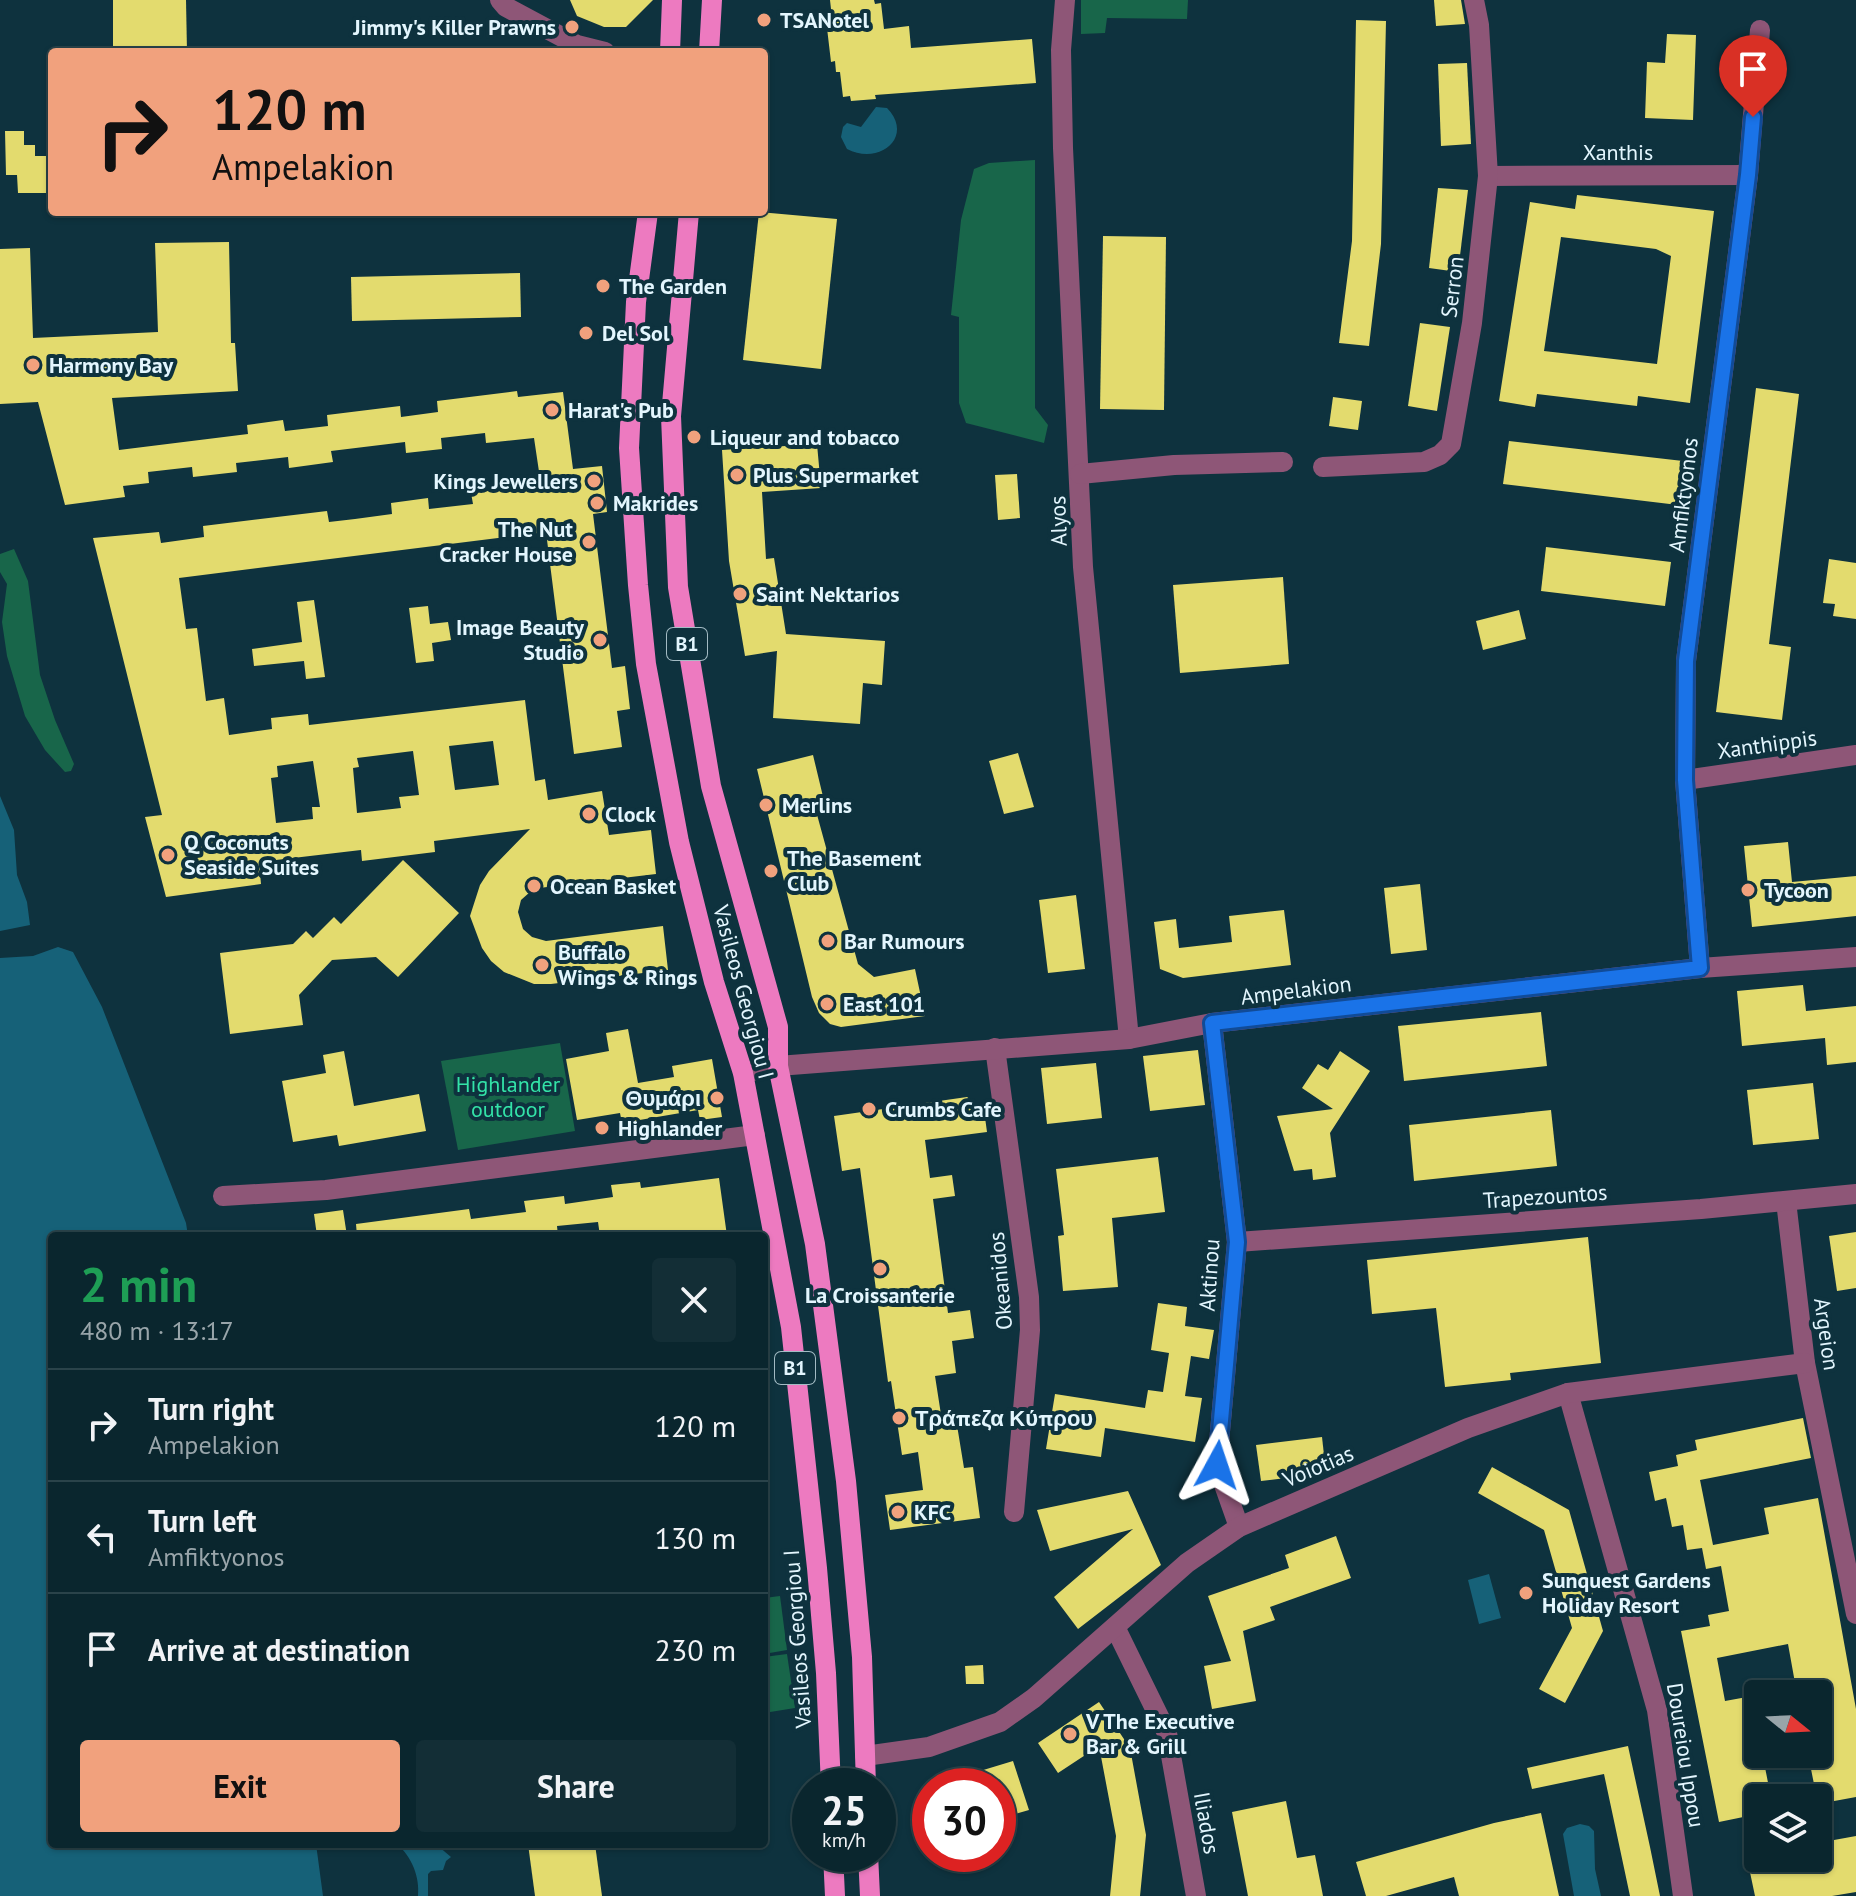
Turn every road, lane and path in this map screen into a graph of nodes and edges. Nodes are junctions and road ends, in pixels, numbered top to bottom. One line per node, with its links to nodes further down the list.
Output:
1 (500, 0): 7 (street)
2 (672, 0): 8 (main road)
3 (712, 0): 9 (main road)
4 (1065, 0): 16 (street, Alyos)
5 (1474, 0): 11 (street, Serron)
6 (1760, 30): 10 (street, Amfiktyonos)
7 (589, 48)
8 (670, 48)
9 (709, 48)
10 (1748, 175): 11 (street, Xanthis); 18 (street, Amfiktyonos)
11 (1488, 176): 15 (street, Serron)
12 (647, 216): 25 (main road, Vasileos Georgiou I / B1)
13 (689, 216): 24 (main road, Vasileos Georgiou I / B1)
14 (1283, 462): 16 (street)
15 (1323, 467)
16 (1080, 474): 22 (street, Alyos)
17 (1856, 755): 18 (street, Xanthippis)
18 (1685, 780): 20 (street, Amfiktyonos)
19 (1856, 957): 20 (street, Ampelakion)
20 (1700, 968): 21 (street, Ampelakion)
21 (1212, 1023): 22 (street, Ampelakion); 30 (street, Aktinou)
22 (1129, 1039): 23 (street, Ampelakion)
23 (995, 1048): 24 (street, Ampelakion); 33 (street, Okeanidos)
24 (778, 1066): 25 (street, Ampelakion); 37 (main road, Vasileos Georgiou I / B1)
25 (743, 1073): 26 (main road, Vasileos Georgiou I / B1)
26 (755, 1135): 28 (street); 38 (main road, Vasileos Georgiou I / B1)
27 (1856, 1194): 29 (street, Trapezountos)
28 (223, 1196)
29 (1786, 1201): 30 (street, Trapezountos); 31 (street, Argeion)
30 (1237, 1242): 34 (street, Aktinou)
31 (1805, 1363): 32 (street, Voiotias); 35 (street, Argeion)
32 (1568, 1393): 34 (street, Voiotias); 45 (street, Doureiou Ippou)
33 (1014, 1512)
34 (1239, 1527): 36 (street, Voiotias)
35 (1856, 1614)
36 (1115, 1627): 37 (street, Voiotias); 44 (street, Iliados)
37 (865, 1756): 39 (main road, Vasileos Georgiou I / B1)
38 (830, 1768)
39 (865, 1768)
40 (834, 1872): 42 (main road)
41 (869, 1872): 43 (main road)
42 (835, 1896)
43 (870, 1896)
44 (1196, 1896)
45 (1683, 1896)

